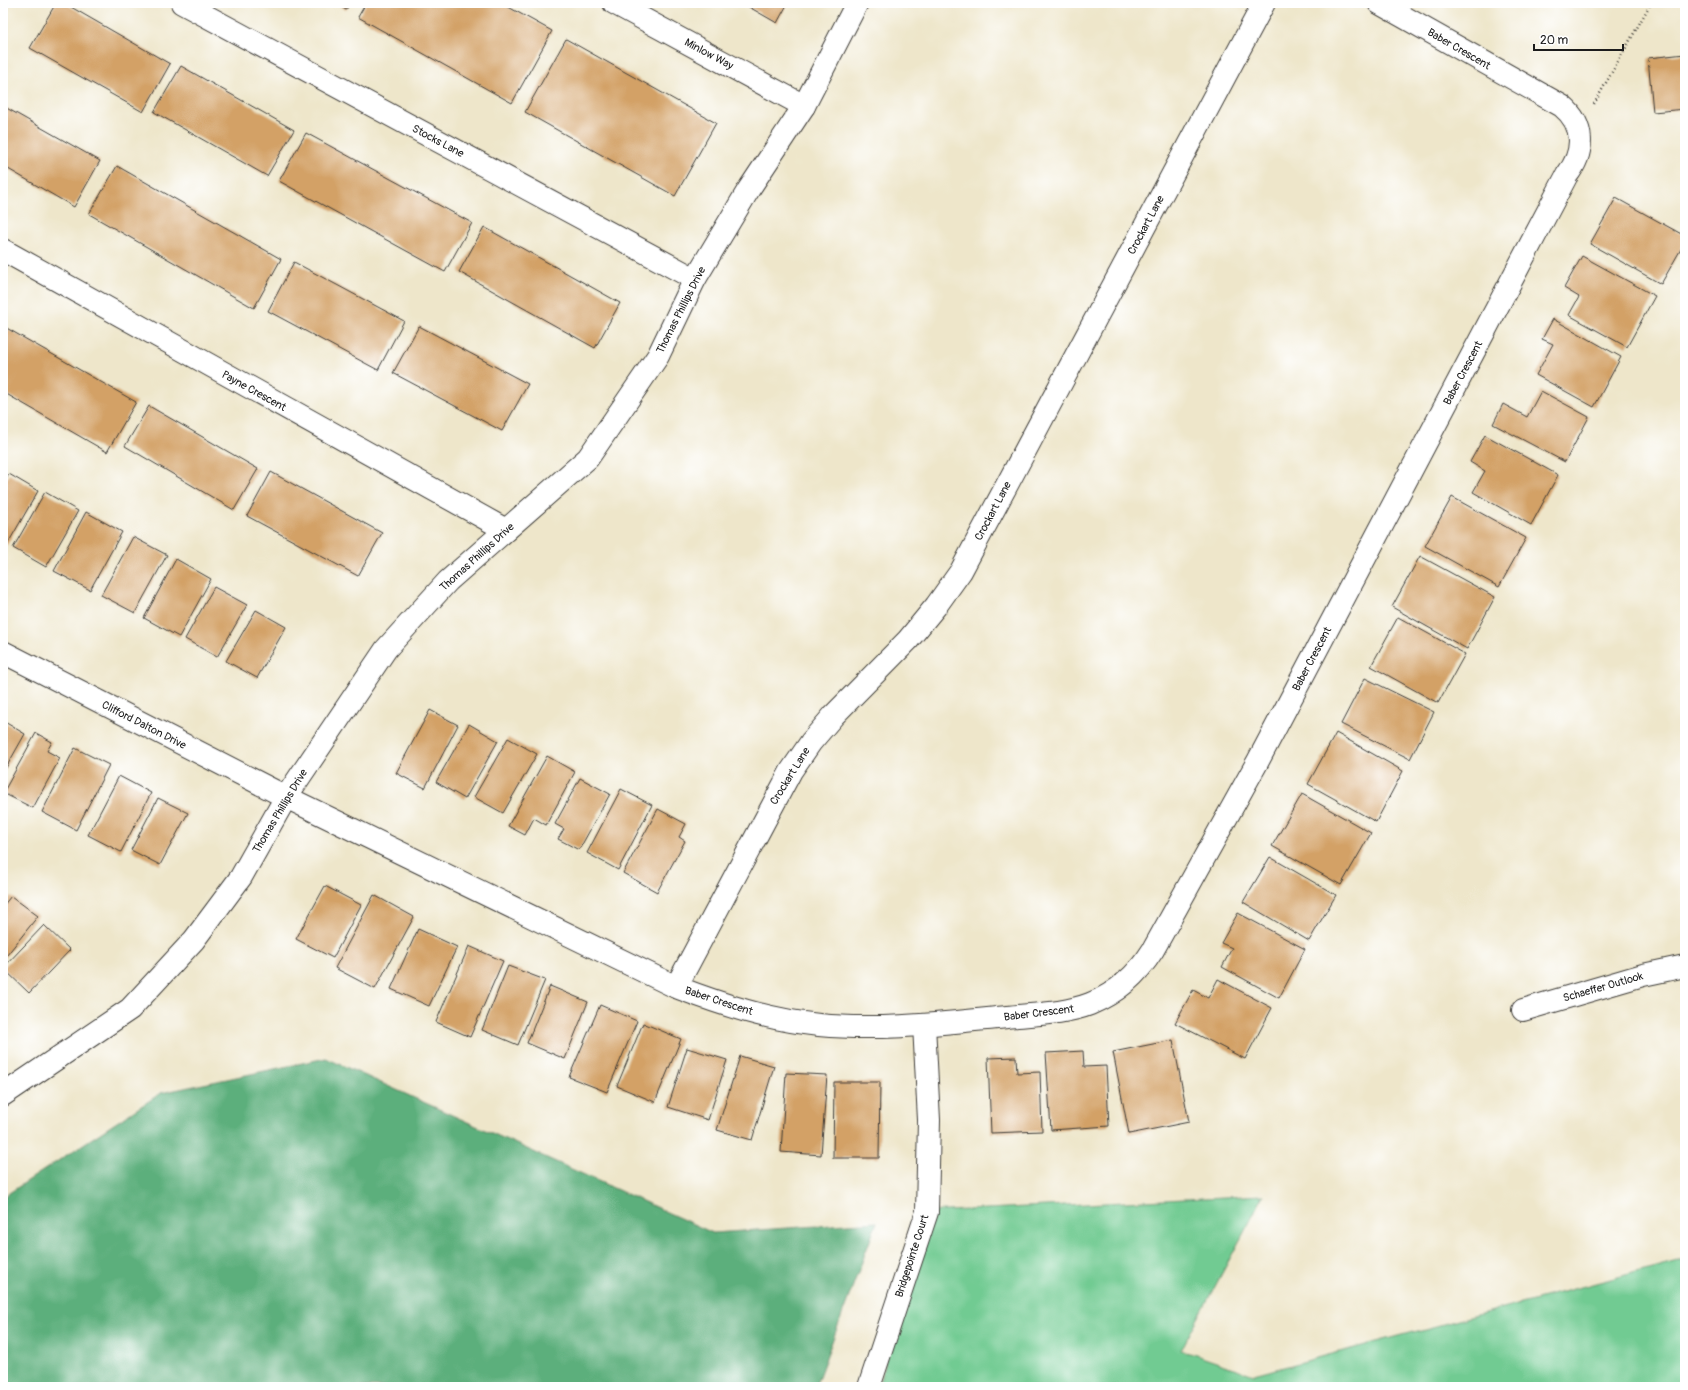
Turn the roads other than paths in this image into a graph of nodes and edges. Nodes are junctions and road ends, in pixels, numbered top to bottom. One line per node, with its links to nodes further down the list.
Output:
1 (182, 3): 8 (street, Stocks Lane)
2 (614, 3): 6 (street, Minlow Way)
3 (857, 3): 6 (street, Thomas Phillips Drive)
4 (1264, 3): 13 (street, Crockart Lane)
5 (1379, 3): 15 (street, Baber Crescent)
6 (804, 106): 8 (street, Thomas Phillips Drive)
7 (3, 250): 9 (street, Payne Crescent)
8 (695, 279): 9 (street, Thomas Phillips Drive)
9 (506, 530): 11 (street, Thomas Phillips Drive)
10 (3, 652): 11 (street, Clifford Dalton Drive)
11 (286, 797): 13 (street, Clifford Dalton Drive); 16 (street, Thomas Phillips Drive)
12 (1685, 966): 14 (street, Schaeffer Outlook)
13 (676, 987): 15 (street, Baber Crescent)
14 (1522, 1010)
15 (924, 1025): 17 (street, Bridgepointe Court)
16 (4, 1092)
17 (869, 1387)

